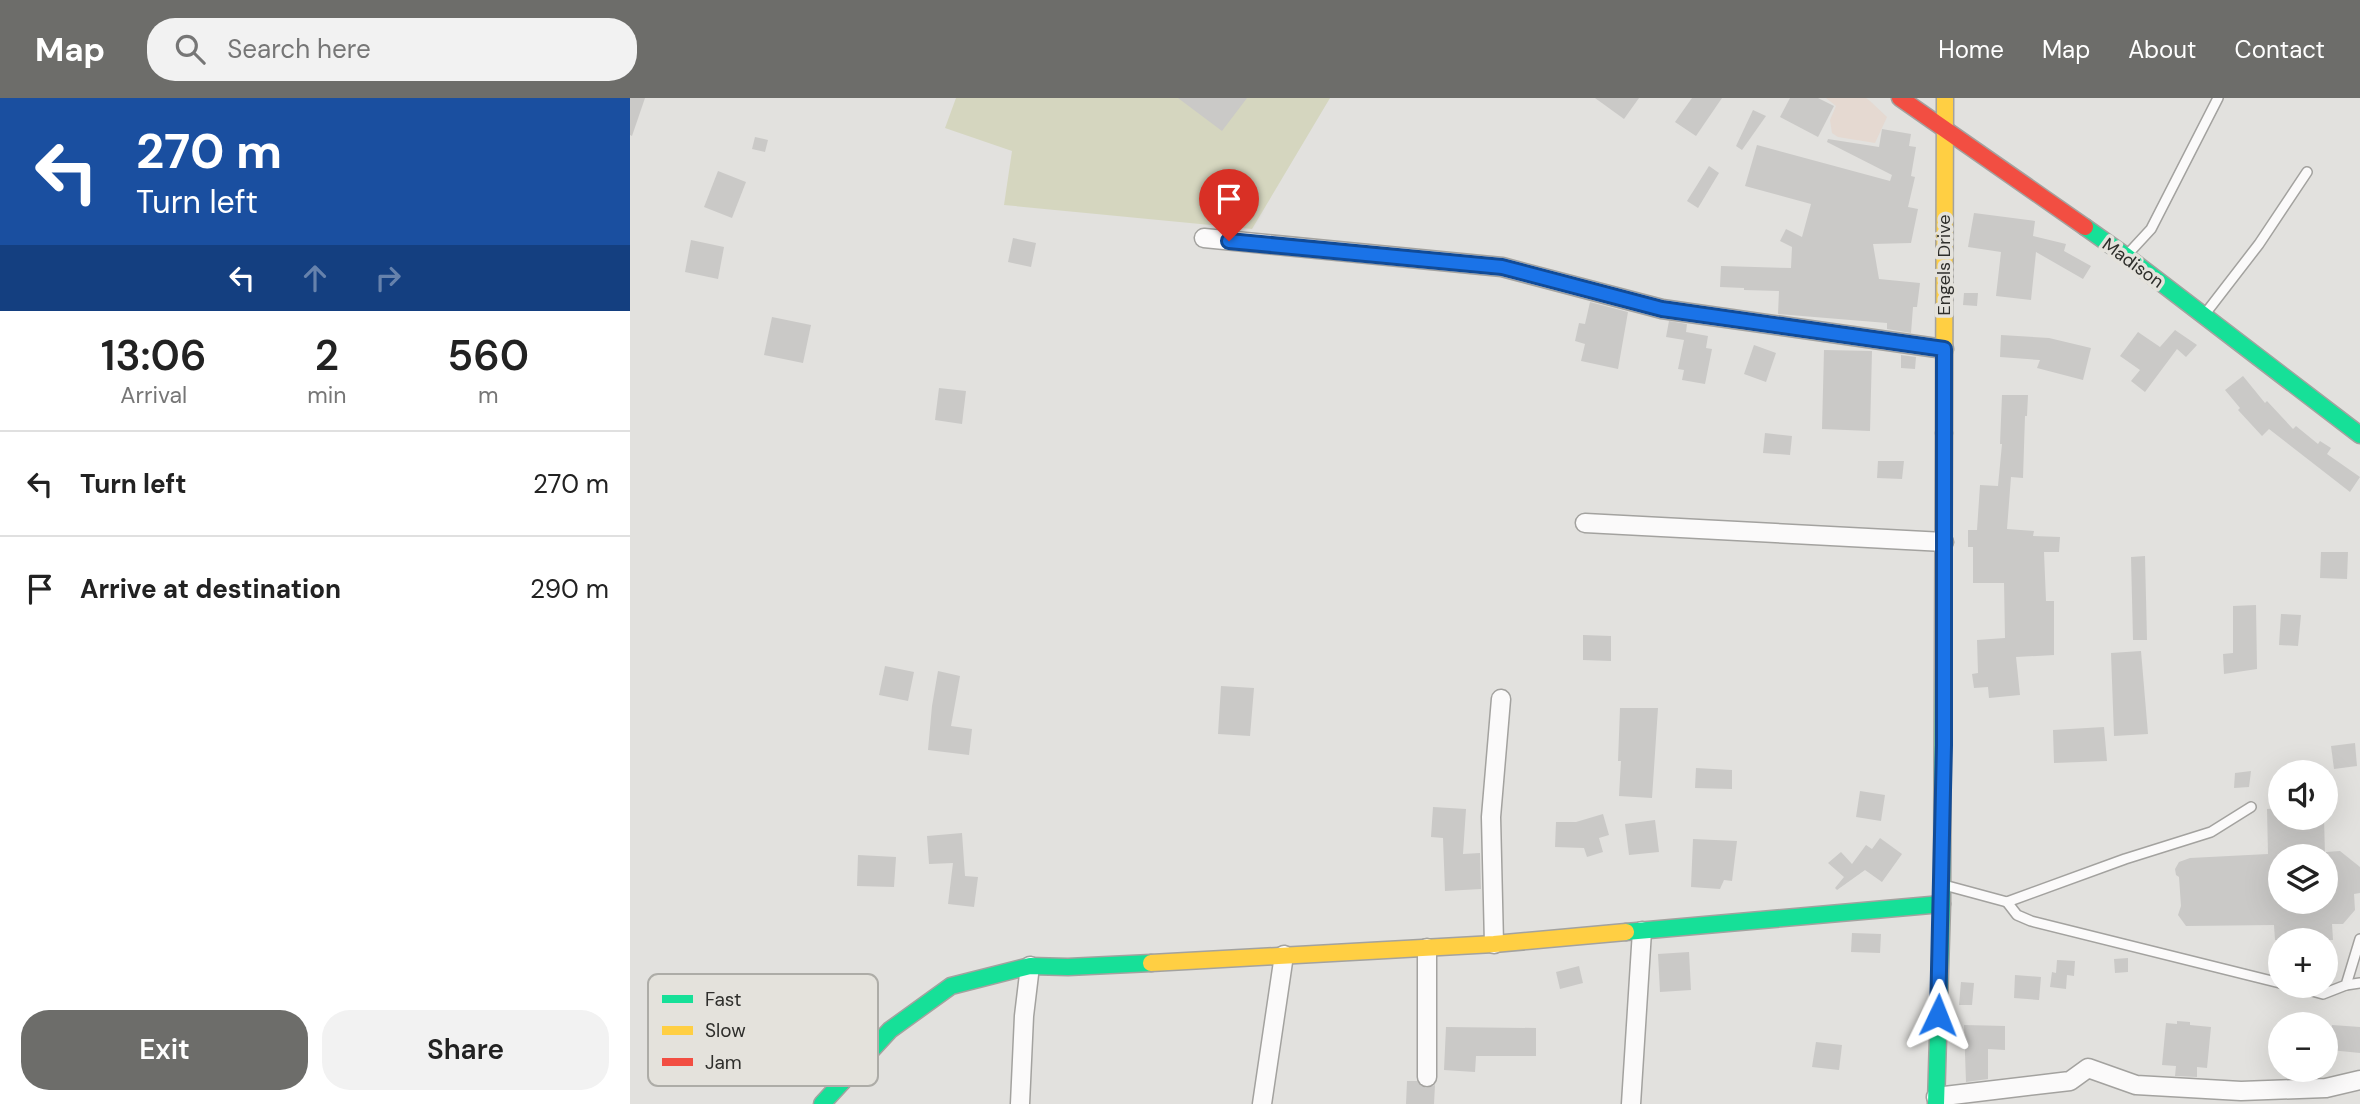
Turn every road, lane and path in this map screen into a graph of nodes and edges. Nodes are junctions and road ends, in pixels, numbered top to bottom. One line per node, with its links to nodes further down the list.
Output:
1 (1900, 98): 4 (street, Madison)
2 (1945, 98): 4 (street, Engels Drive)
3 (2218, 98): 7 (lane)
4 (1944, 130): 7 (street, Madison); 9 (street, Engels Drive)
5 (2306, 172): 8 (lane)
6 (1204, 239): 9 (street)
7 (2126, 256): 8 (street, Madison)
8 (2204, 315): 10 (street, Madison)
9 (1944, 349): 12 (street, Engels Drive)
10 (2360, 435)
11 (1585, 523): 12 (street)
12 (1944, 541): 15 (street, Engels Drive)
13 (1501, 699): 20 (street)
14 (2250, 807): 16 (lane)
15 (1942, 885): 16 (lane); 17 (street, Engels Drive)
16 (2007, 902): 24 (lane)
17 (1942, 904): 18 (street); 32 (street, Engels Drive)
18 (1643, 931): 20 (street); 36 (street)
19 (2360, 939): 26 (lane)
20 (1494, 944): 21 (street)
21 (1427, 948): 22 (street); 29 (street)
22 (1284, 956): 23 (street); 35 (street)
23 (1030, 966): 28 (street); 34 (street)
24 (2268, 980)
25 (2360, 982): 26 (lane)
26 (2346, 985): 27 (lane)
27 (2338, 988)
28 (878, 1043)
29 (1427, 1077)
30 (2360, 1080): 32 (street)
31 (839, 1086): 33 (street)
32 (1936, 1101)
33 (822, 1104)
34 (1020, 1104)
35 (1262, 1104)
36 (1631, 1104)

